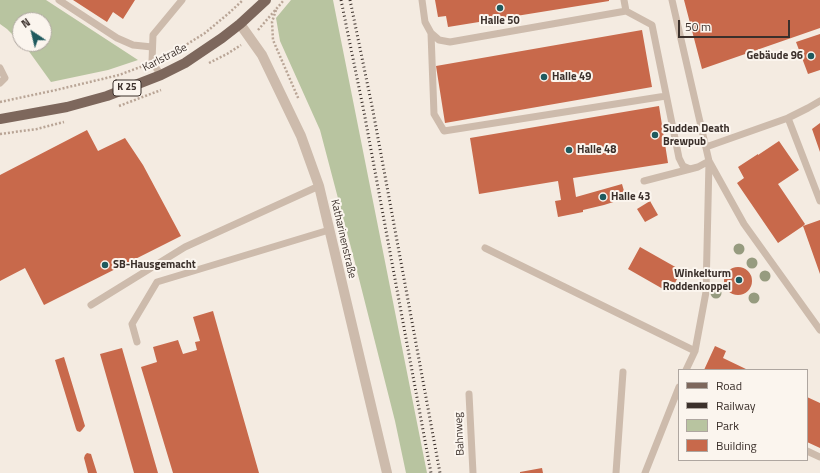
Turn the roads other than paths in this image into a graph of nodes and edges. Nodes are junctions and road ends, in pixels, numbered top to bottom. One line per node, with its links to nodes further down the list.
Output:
1 (59, 0): 10 (lane)
2 (182, 0): 10 (lane)
3 (266, 0): 8 (main road, K 25)
4 (422, 0): 9 (lane)
5 (624, 0): 7 (lane)
6 (672, 0): 18 (lane)
7 (626, 11): 9 (lane); 14 (lane)
8 (240, 24): 12 (main road, Karlstraße / K 25); 22 (street, Katharinenstraße)
9 (431, 33): 14 (lane)
10 (152, 47): 12 (lane)
11 (0, 68): 13 (lane)
12 (161, 75): 17 (main road, Karlstraße / K 25)
13 (0, 83)
14 (666, 96): 20 (lane)
15 (820, 101): 16 (lane)
16 (788, 118): 18 (lane); 23 (lane)
17 (0, 119)
18 (706, 147): 19 (lane)
19 (709, 160): 20 (lane); 27 (lane); 29 (lane)
20 (690, 169): 21 (lane)
21 (644, 181)
22 (318, 186): 24 (street, Katharinenstraße); 26 (lane)
23 (820, 201)
24 (329, 230): 28 (lane); 36 (street, Katharinenstraße)
25 (485, 248): 29 (lane)
26 (90, 305)
27 (820, 330)
28 (137, 342)
29 (695, 351): 30 (lane)
30 (686, 369)
31 (623, 372): 38 (lane)
32 (678, 390): 39 (lane)
33 (469, 394): 37 (lane, Bahnweg)
34 (808, 451): 35 (lane)
35 (820, 457)
36 (387, 473)
37 (473, 473)
38 (616, 473)
39 (646, 473)

